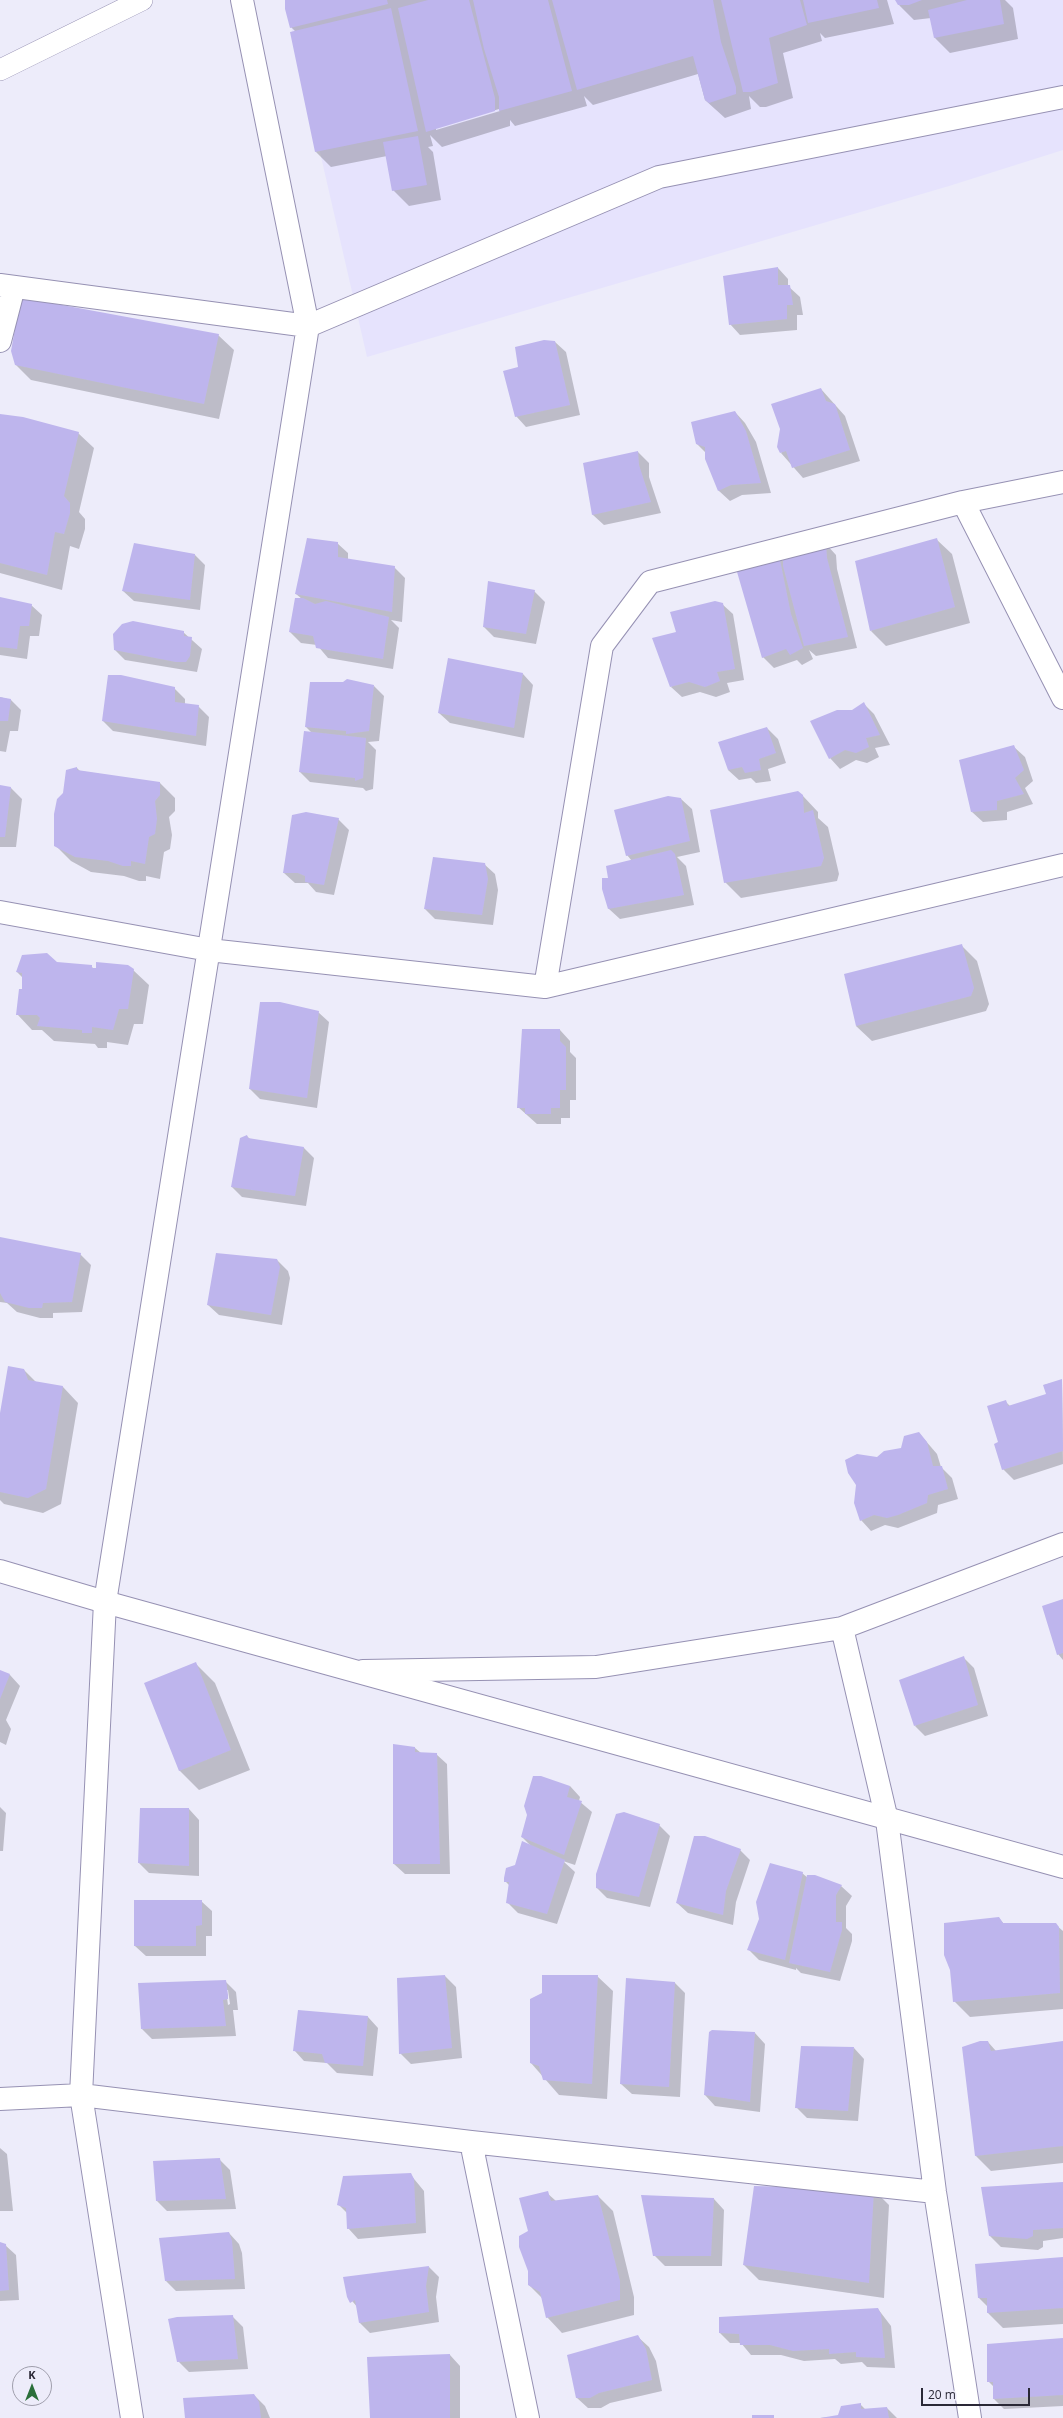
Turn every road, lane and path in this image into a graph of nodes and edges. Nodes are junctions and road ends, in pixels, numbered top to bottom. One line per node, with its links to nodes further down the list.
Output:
1 (142, 0): 3 (lane)
2 (242, 0): 6 (street)
3 (0, 70)
4 (1063, 97): 6 (street)
5 (7, 286): 6 (street); 7 (street)
6 (308, 326): 13 (street)
7 (0, 341)
8 (1063, 482): 9 (street)
9 (963, 502): 10 (street); 14 (street)
10 (1063, 698)
11 (1063, 865): 14 (street)
12 (0, 912): 13 (street)
13 (209, 950): 14 (street); 17 (street)
14 (545, 987)
15 (1063, 1544): 18 (street)
16 (0, 1571): 17 (street)
17 (105, 1602): 19 (street); 22 (street)
18 (842, 1628): 19 (street); 20 (street)
19 (352, 1671): 20 (street)
20 (887, 1820): 21 (street); 25 (street)
21 (1063, 1867)
22 (81, 2096): 23 (street); 24 (street); 26 (street)
23 (0, 2099)
24 (471, 2142): 25 (street); 27 (street)
25 (935, 2192): 28 (street)
26 (132, 2418)
27 (528, 2418)
28 (970, 2418)

